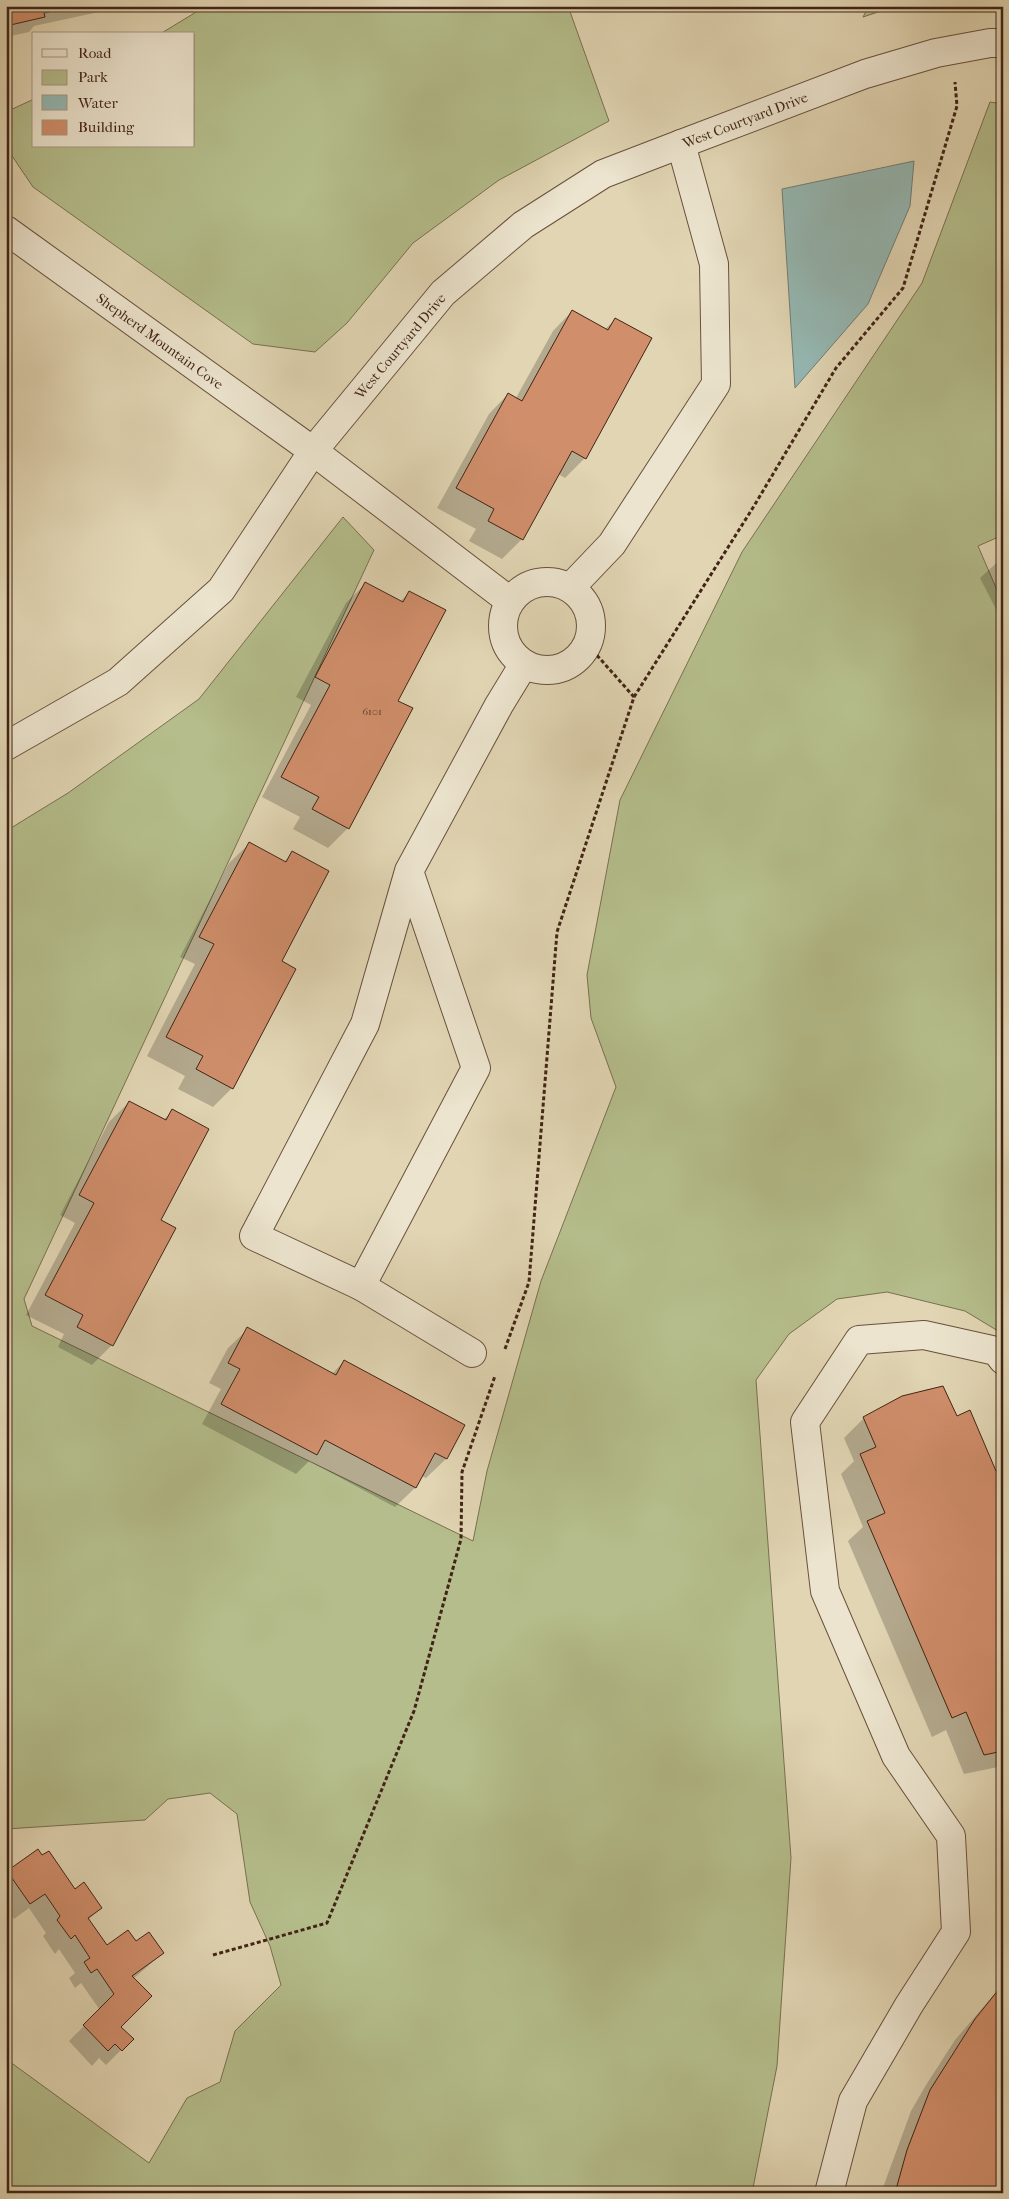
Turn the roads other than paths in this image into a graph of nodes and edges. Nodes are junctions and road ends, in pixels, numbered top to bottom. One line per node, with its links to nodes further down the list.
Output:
1 (1003, 43): 2 (street, West Courtyard Drive)
2 (681, 144): 4 (street, West Courtyard Drive); 5 (street)
3 (6, 230): 4 (street, Shepherd Mountain Cove)
4 (313, 451): 6 (street, Shepherd Mountain Cove); 8 (street, West Courtyard Drive)
5 (570, 588): 6 (street); 7 (street)
6 (510, 601): 7 (street)
7 (524, 664): 9 (street)
8 (6, 746)
9 (409, 871): 10 (street); 10 (street)
10 (361, 1286): 11 (street)
11 (472, 1353)
12 (1003, 1360): 13 (street)
13 (829, 2193)

